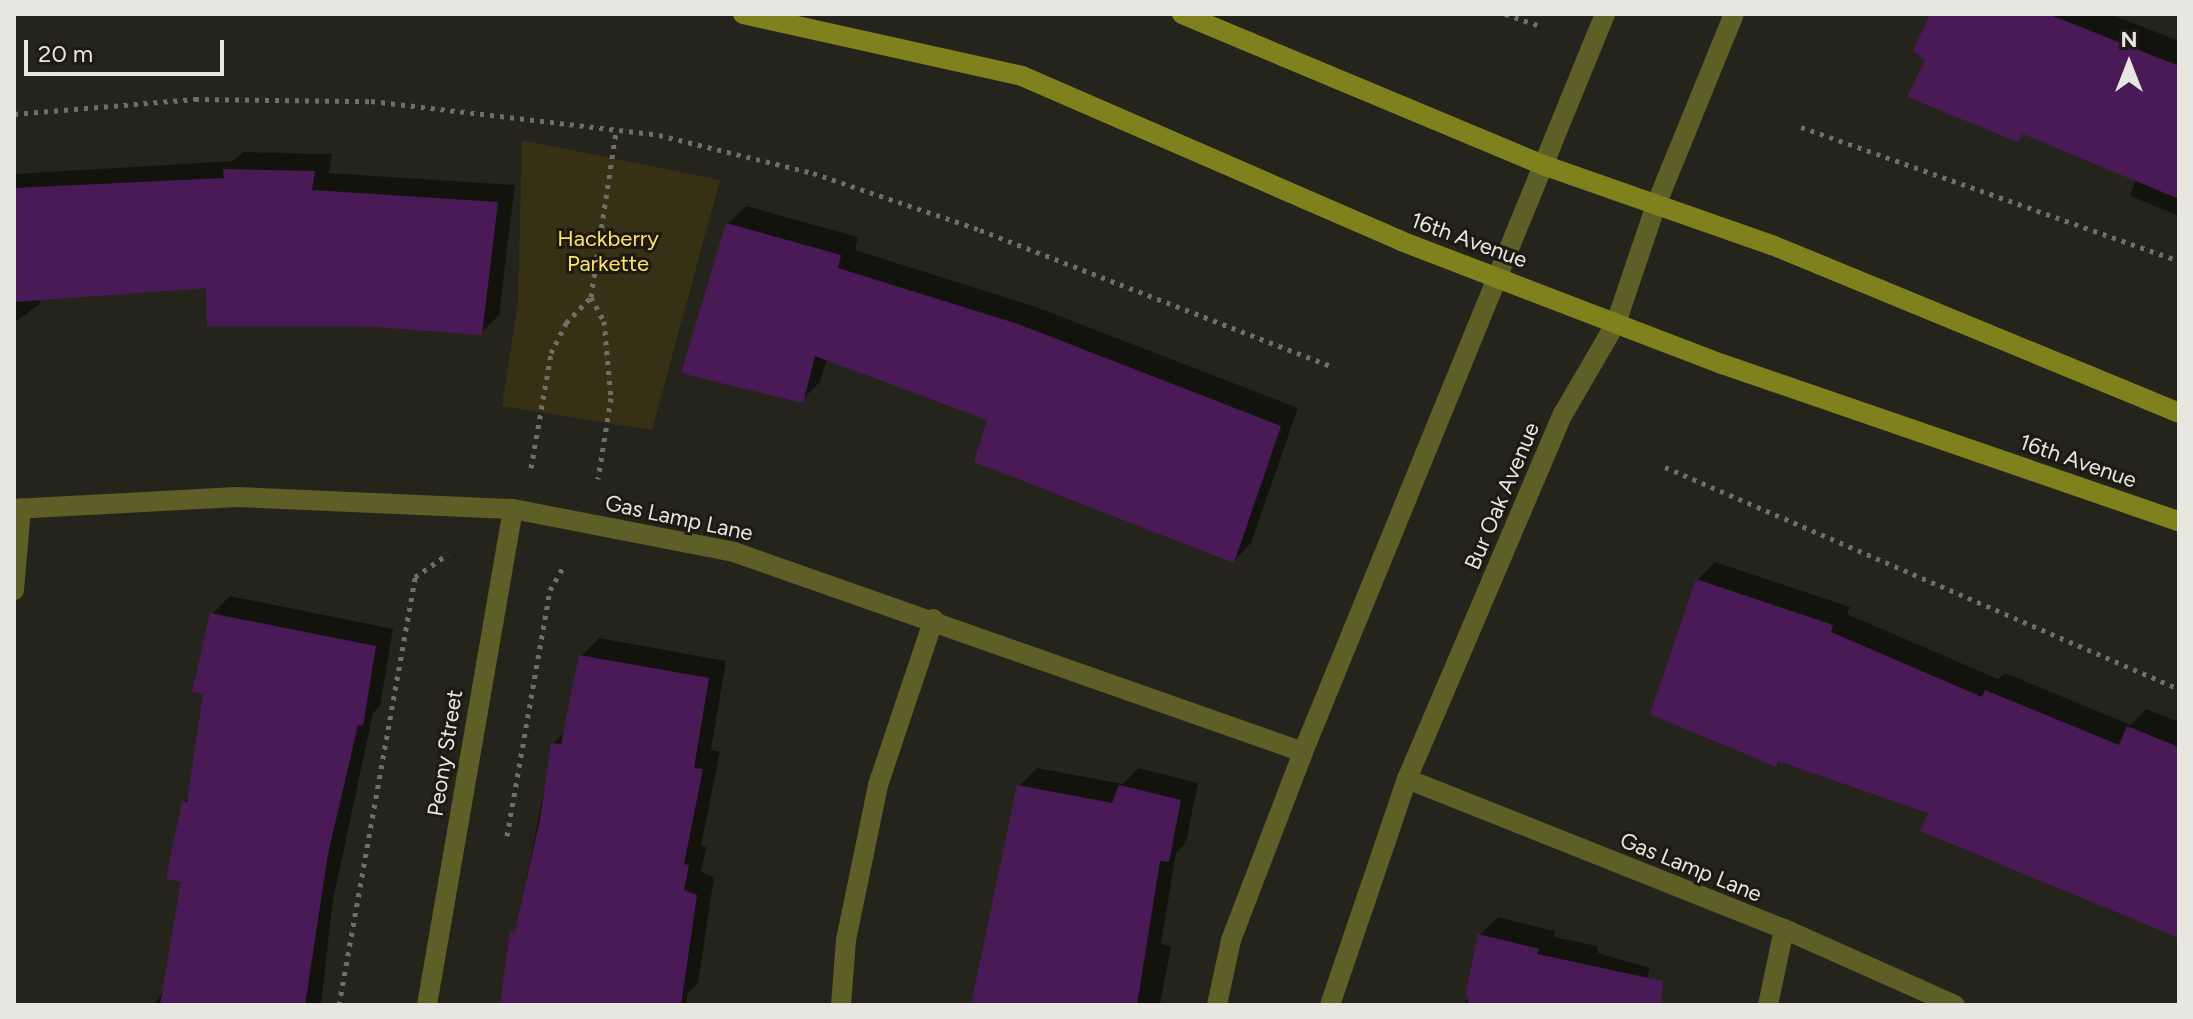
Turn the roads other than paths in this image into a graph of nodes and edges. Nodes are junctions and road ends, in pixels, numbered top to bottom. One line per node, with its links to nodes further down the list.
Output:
1 (743, 14): 7 (main road, 16th Avenue)
2 (1182, 14): 5 (main road)
3 (1605, 14): 5 (street)
4 (1734, 14): 6 (street, Bur Oak Avenue)
5 (1546, 166): 6 (main road); 7 (street)
6 (1656, 205): 8 (street, Bur Oak Avenue); 9 (main road)
7 (1495, 273): 8 (main road, 16th Avenue); 15 (street)
8 (1616, 323): 12 (main road, 16th Avenue); 16 (street, Bur Oak Avenue)
9 (2179, 413)
10 (17, 508): 11 (street, Gas Lamp Lane); 13 (street)
11 (513, 509): 14 (street, Gas Lamp Lane); 18 (street, Peony Street)
12 (2179, 521)
13 (14, 590)
14 (934, 619): 15 (street, Gas Lamp Lane); 19 (street)
15 (1303, 752): 20 (street)
16 (1407, 779): 17 (street, Gas Lamp Lane); 21 (street, Bur Oak Avenue)
17 (1784, 929): 22 (street); 23 (street, Gas Lamp Lane)
18 (427, 1005)
19 (841, 1005)
20 (1217, 1005)
21 (1330, 1005)
22 (1768, 1005)
23 (1955, 1005)

